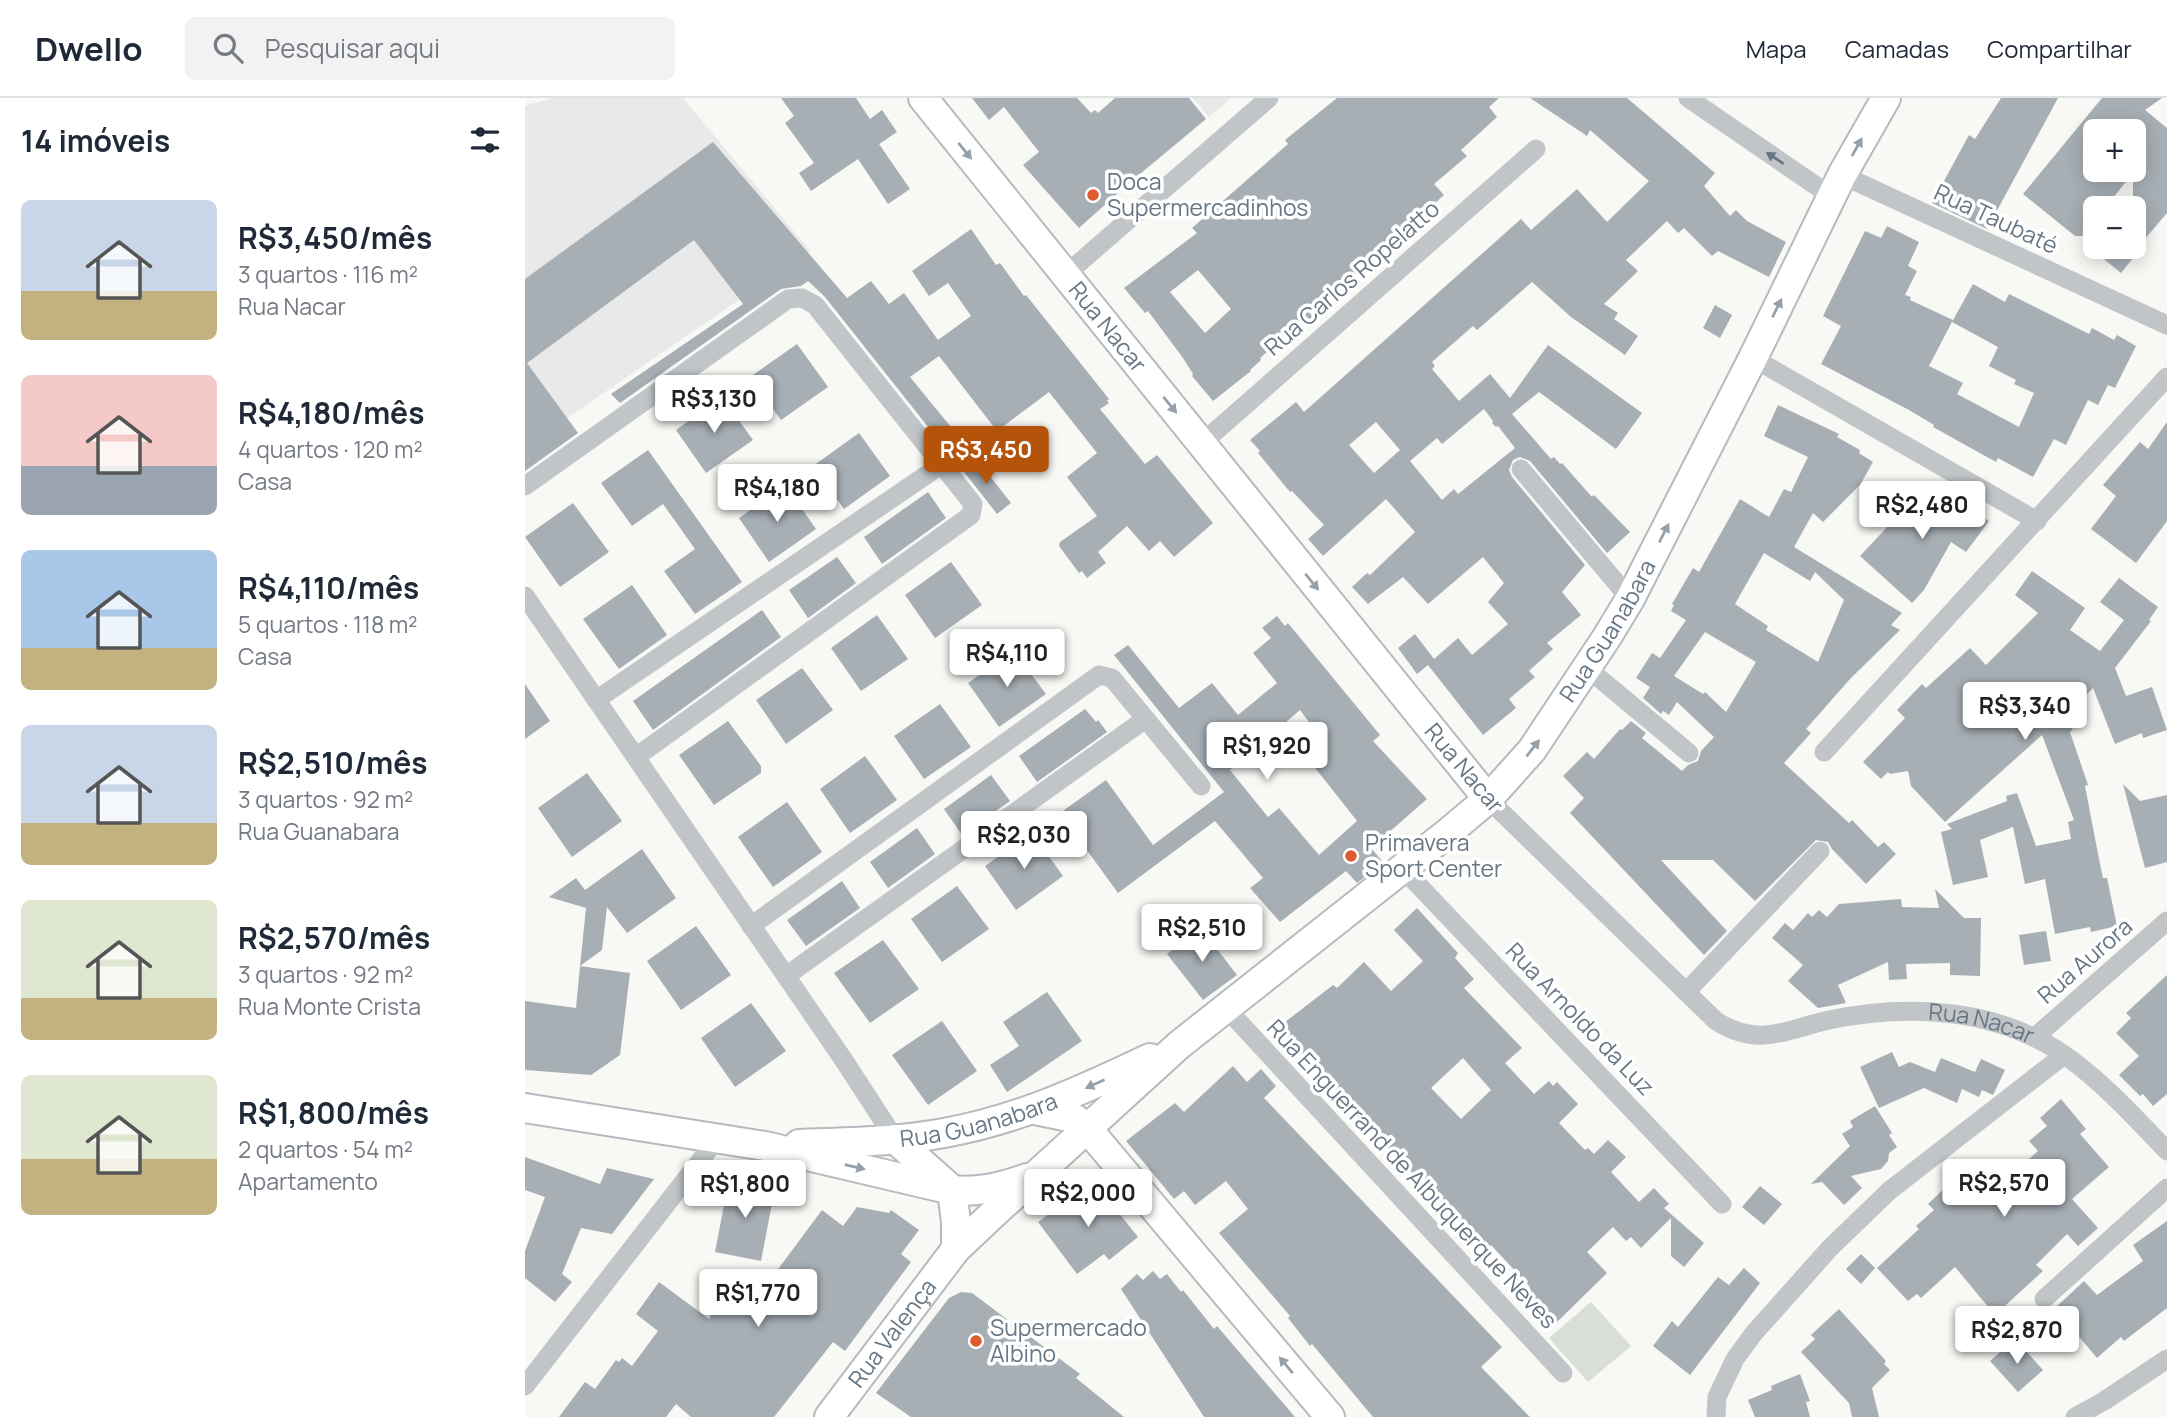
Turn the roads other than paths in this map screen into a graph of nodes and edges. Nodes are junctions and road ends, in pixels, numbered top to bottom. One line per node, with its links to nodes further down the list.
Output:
1 (923, 98): 7 (main road, Rua Nacar, one-way to 7)
2 (1269, 98): 7 (street)
3 (1688, 98): 6 (street, Rua Taubaté, one-way to 3)
4 (1886, 98): 6 (main road, Rua Guanabara, one-way to 4)
5 (1536, 149): 11 (street, Rua Carlos Ropelatto)
6 (1837, 185): 8 (street, Rua Taubaté); 9 (main road, Rua Guanabara, one-way to 6)
7 (1065, 275): 11 (main road, Rua Nacar, one-way to 11)
8 (2167, 325)
9 (1753, 358): 15 (street); 17 (main road, Rua Guanabara, one-way to 9)
10 (2167, 377): 15 (street)
11 (1201, 444): 25 (main road, Rua Nacar, one-way to 25)
12 (941, 464): 14 (street); 19 (street); 23 (street)
13 (1521, 469): 17 (street)
14 (525, 486)
15 (2037, 521): 21 (street)
16 (525, 596): 19 (street)
17 (1630, 599): 18 (main road, Rua Guanabara)
18 (1587, 668): 22 (street); 25 (main road, Rua Guanabara, one-way to 18)
19 (596, 699): 23 (street)
20 (1144, 720): 24 (street); 29 (street); 30 (street)
21 (1824, 751)
22 (1689, 753)
23 (636, 757): 29 (street)
24 (1201, 786)
25 (1488, 799): 27 (main road, Rua Guanabara); 31 (street, Rua Nacar)
26 (1820, 851): 31 (street)
27 (1403, 869): 32 (main road, Rua Guanabara); 48 (street, Rua Arnoldo da Luz)
28 (2167, 921): 33 (street, Rua Aurora)
29 (751, 926): 30 (street)
30 (786, 976): 41 (street)
31 (1686, 992): 33 (street, Rua Nacar)
32 (1226, 1008): 34 (main road, Rua Guanabara); 52 (street, Rua Enguerrand de Albuquerque Neves)
33 (2035, 1037): 35 (street, Rua Nacar)
34 (1179, 1045): 37 (main road, Rua Guanabara, one-way to 37); 38 (main road, Rua Guanabara)
35 (2064, 1055): 43 (street, Rua Nacar); 56 (street)
36 (525, 1108): 40 (main road, Rua Guanabara)
37 (1035, 1110): 38 (main road); 39 (main road, Rua Guanabara); 44 (main road)
38 (1086, 1127): 44 (main road, Rua Guanabara); 55 (main road, one-way to 38)
39 (945, 1133): 41 (main road, Rua Guanabara); 47 (main road)
40 (717, 1139): 42 (main road, Rua Guanabara); 53 (street)
41 (895, 1139): 42 (main road, Rua Guanabara); 47 (main road)
42 (765, 1146): 47 (main road, Rua Guanabara, one-way to 47)
43 (2167, 1151)
44 (1055, 1155): 45 (main road, Rua Guanabara)
45 (1034, 1175): 47 (main road, Rua Guanabara); 49 (main road, Rua Valença)
46 (2167, 1188): 50 (street)
47 (952, 1190): 49 (main road)
48 (1722, 1203)
49 (956, 1249): 54 (main road, Rua Valença)
50 (2044, 1299)
51 (2167, 1359): 57 (street)
52 (1563, 1373)
53 (525, 1386)
54 (829, 1417)
55 (1330, 1417)
56 (1716, 1417)
57 (2075, 1417)

